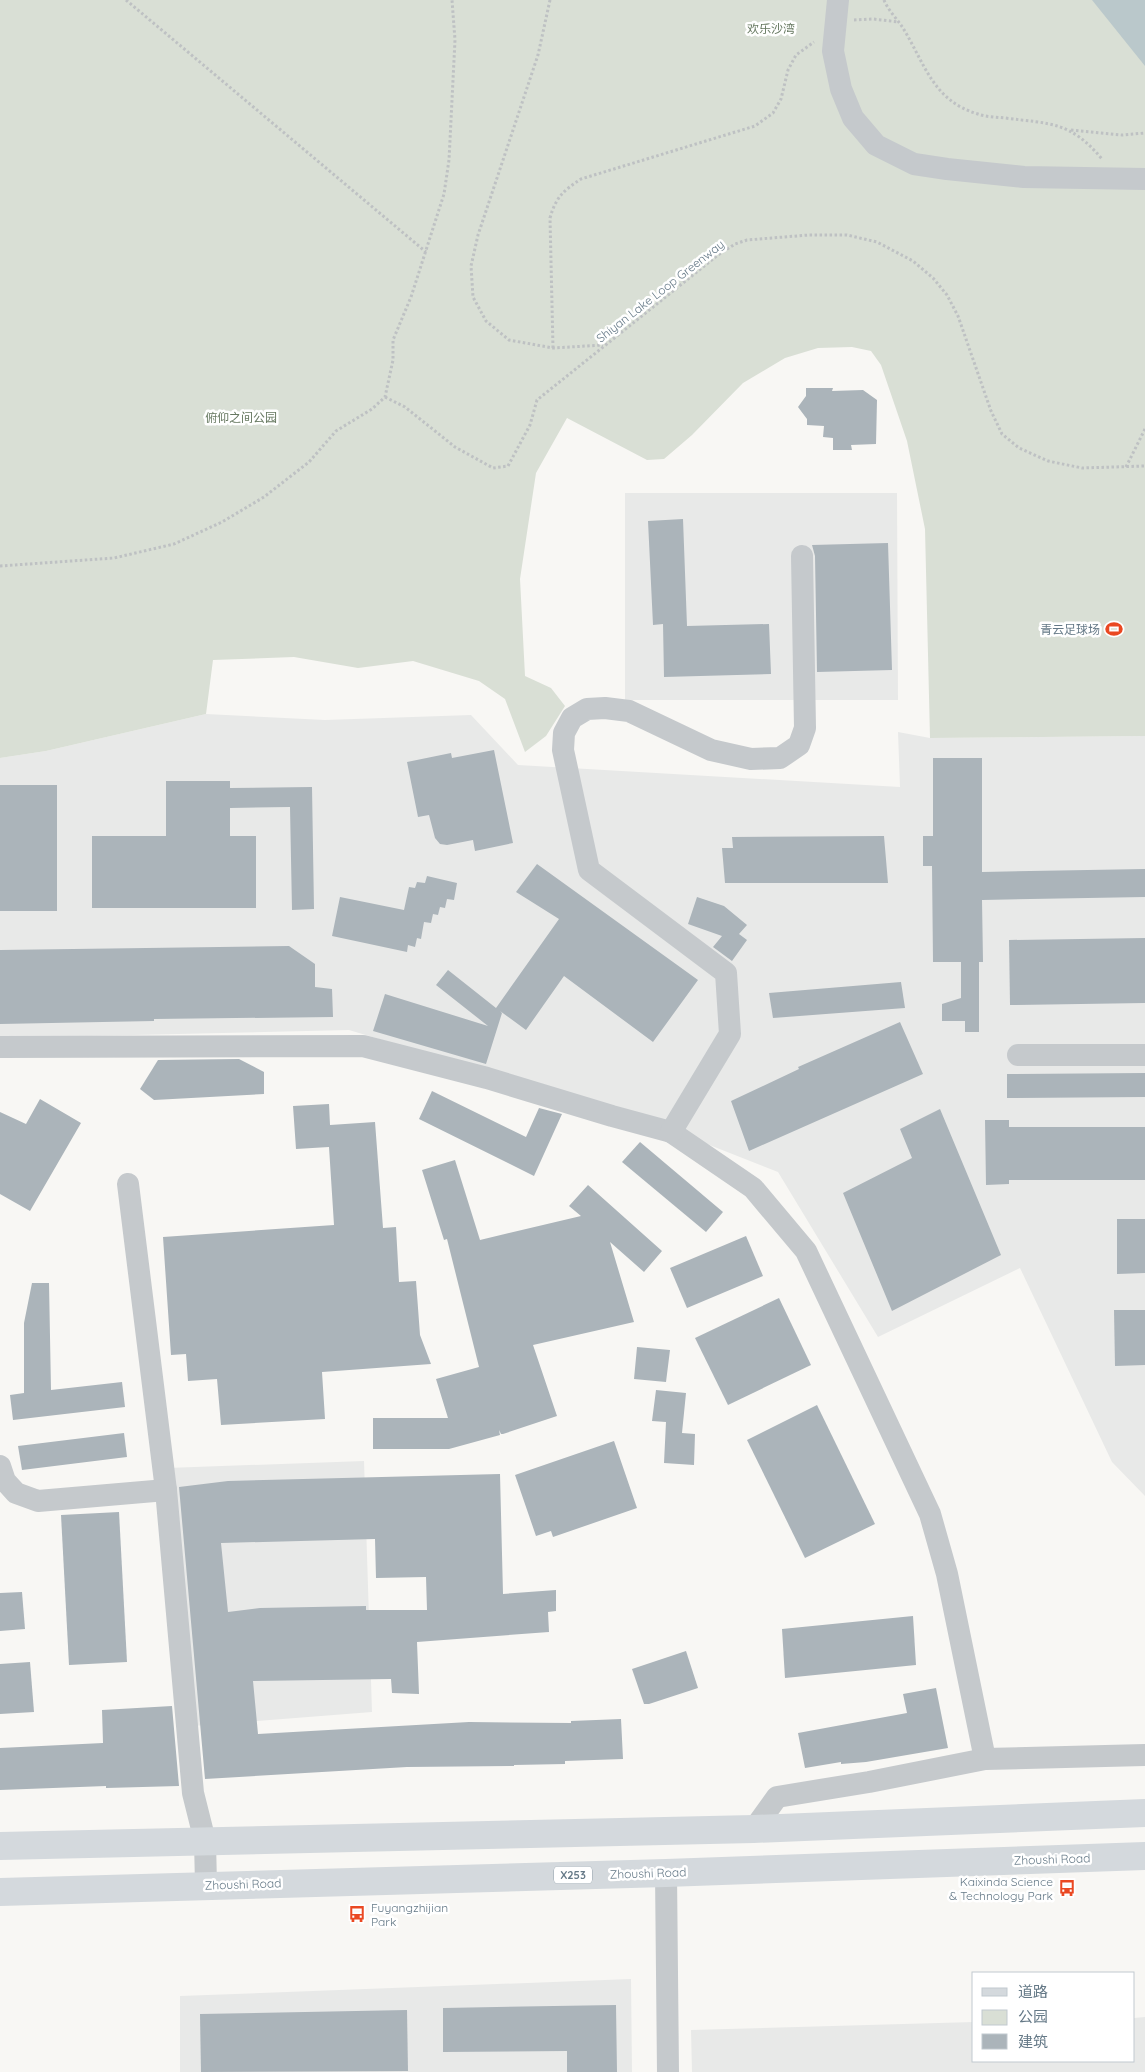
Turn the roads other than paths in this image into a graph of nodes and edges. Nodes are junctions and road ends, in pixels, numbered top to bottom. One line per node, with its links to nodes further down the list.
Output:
1 (838, 0): 2 (street)
2 (1145, 179)
3 (802, 556): 7 (street)
4 (0, 1047): 7 (street)
5 (1018, 1055): 6 (street)
6 (1145, 1055)
7 (671, 1132): 12 (street)
8 (128, 1184): 10 (street)
9 (0, 1466): 10 (street)
10 (166, 1490): 15 (street)
11 (1145, 1755): 12 (street)
12 (985, 1759): 14 (street)
13 (1145, 1813): 14 (main road)
14 (754, 1829): 15 (main road)
15 (205, 1841): 16 (main road); 19 (street)
16 (0, 1846)
17 (1145, 1856): 18 (main road, Zhoushi Road / X253)
18 (666, 1873): 19 (main road, Zhoushi Road / X253); 21 (street)
19 (206, 1885): 20 (main road, Zhoushi Road / X253)
20 (0, 1892)
21 (668, 2072)

